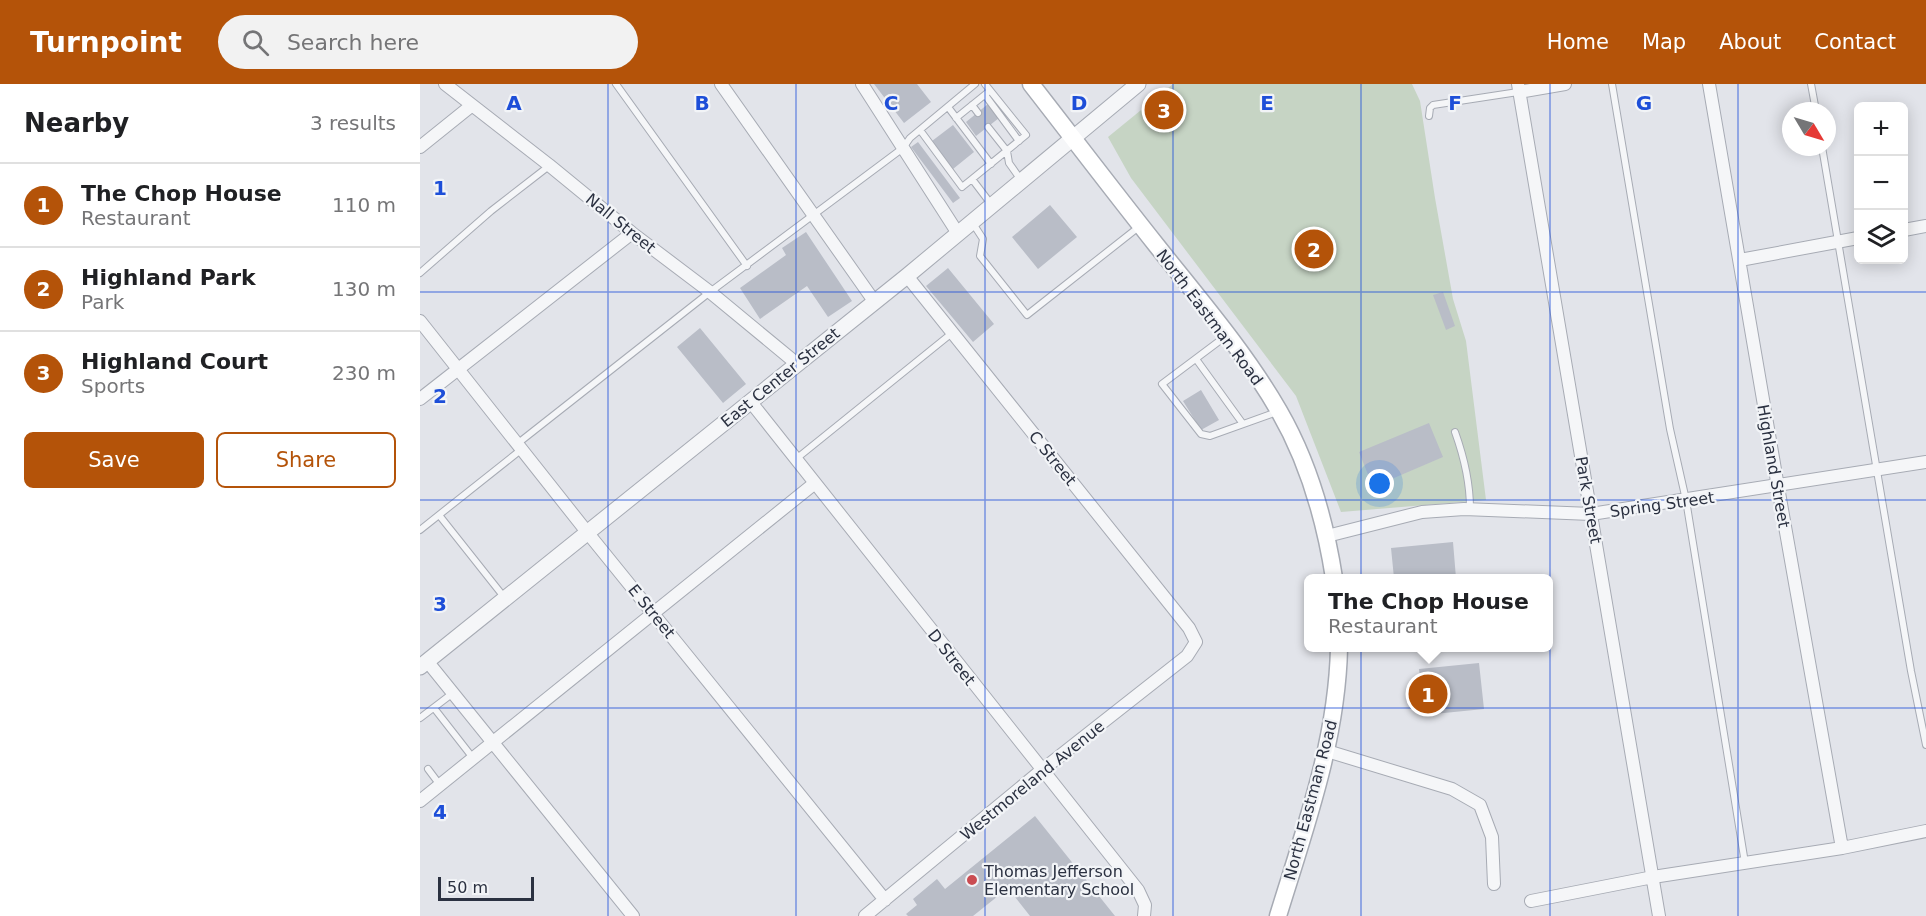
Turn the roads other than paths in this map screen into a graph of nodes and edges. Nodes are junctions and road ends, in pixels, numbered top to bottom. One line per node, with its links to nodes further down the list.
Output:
1 (445, 84): 17 (street, Nall Street)
2 (616, 84): 44 (lane)
3 (721, 84): 34 (street)
4 (862, 84): 26 (street)
5 (975, 84): 18 (lane)
6 (985, 84): 14 (lane)
7 (1031, 84): 24 (main road, North Eastman Road)
8 (1138, 84): 24 (street, East Center Street)
9 (1565, 84): 13 (street)
10 (1612, 84): 66 (lane)
11 (1709, 84): 43 (street, Highland Street)
12 (1811, 84): 15 (lane)
13 (1518, 88): 20 (lane); 68 (street, Park Street)
14 (987, 93): 16 (lane); 27 (lane)
15 (1814, 102)
16 (972, 105): 19 (lane); 21 (lane)
17 (471, 106): 25 (street); 30 (street, Nall Street)
18 (948, 107): 21 (lane); 23 (lane)
19 (978, 113)
20 (1430, 116)
21 (956, 118): 29 (lane)
22 (988, 127): 27 (lane)
23 (920, 130): 26 (lane); 31 (lane)
24 (1072, 136): 32 (street, East Center Street); 36 (main road, North Eastman Road)
25 (420, 147)
26 (903, 148): 34 (lane); 39 (street)
27 (1006, 151): 29 (lane); 32 (lane)
28 (1824, 156): 42 (lane)
29 (991, 164): 31 (lane)
30 (549, 165): 40 (street, Nall Street); 45 (lane)
31 (972, 179): 33 (lane)
32 (1020, 180): 33 (street, East Center Street)
33 (991, 204): 35 (street, East Center Street)
34 (813, 215): 44 (lane); 48 (street)
35 (971, 221): 36 (lane); 39 (street, East Center Street)
36 (1141, 226): 51 (main road, North Eastman Road)
37 (1926, 226): 38 (street)
38 (1908, 229)
39 (957, 232): 46 (street, East Center Street)
40 (632, 233): 47 (street, Nall Street); 54 (street)
41 (1854, 239): 42 (street)
42 (1839, 242): 43 (street); 63 (lane)
43 (1740, 260): 65 (street, Highland Street)
44 (747, 266): 47 (lane)
45 (420, 273)
46 (907, 276): 48 (street, East Center Street); 50 (street, C Street)
47 (710, 292): 53 (street, Nall Street); 60 (lane)
48 (874, 301): 53 (street, East Center Street)
49 (420, 321): 54 (street, E Street)
50 (953, 333): 61 (lane); 76 (street, C Street)
51 (1227, 336): 52 (lane); 57 (main road, North Eastman Road)
52 (1196, 359): 58 (lane); 58 (lane)
53 (796, 363): 56 (street, East Center Street)
54 (458, 369): 55 (street); 60 (street, E Street)
55 (420, 399)
56 (750, 400): 61 (street, D Street); 71 (street, East Center Street)
57 (1279, 411): 58 (lane); 72 (main road, North Eastman Road)
58 (1243, 424)
59 (1455, 432): 67 (lane)
60 (519, 447): 69 (lane); 71 (street, E Street)
61 (796, 459): 64 (street, D Street)
62 (1926, 462): 63 (street, Spring Street)
63 (1878, 470): 65 (street, Spring Street); 83 (lane)
64 (815, 483): 75 (street); 87 (street, D Street)
65 (1778, 486): 66 (street, Spring Street); 91 (street, Highland Street)
66 (1686, 500): 68 (street, Spring Street); 92 (lane)
67 (1470, 509): 68 (street, Spring Street); 72 (street, Spring Street)
68 (1591, 514): 93 (street, Park Street)
69 (439, 515): 70 (lane); 74 (lane)
70 (420, 530)
71 (587, 532): 74 (street, East Center Street); 75 (street, E Street)
72 (1327, 536): 73 (main road, North Eastman Road)
73 (1333, 574)
74 (505, 599): 78 (street, East Center Street)
75 (653, 613): 82 (street); 95 (street, E Street)
76 (1196, 642): 87 (street, Westmoreland Avenue)
77 (1339, 652): 84 (main road, North Eastman Road)
78 (424, 664): 79 (street)
79 (453, 693): 80 (lane); 82 (street)
80 (434, 708): 81 (lane); 85 (lane)
81 (420, 718)
82 (493, 742): 85 (street); 97 (street)
83 (1926, 745)
84 (1327, 751): 94 (street); 100 (main road, North Eastman Road)
85 (473, 758): 88 (street)
86 (428, 769): 88 (lane)
87 (1042, 770): 95 (street, Westmoreland Avenue); 99 (street, D Street)
88 (440, 785): 89 (street)
89 (420, 801)
90 (1926, 831): 91 (street)
91 (1842, 848): 92 (street)
92 (1745, 863): 93 (street)
93 (1653, 877): 96 (street); 101 (street, Park Street)
94 (1494, 884)
95 (885, 900): 98 (street, Westmoreland Avenue)
96 (1532, 901)
97 (633, 916)
98 (865, 916)
99 (1144, 916)
100 (1278, 916)
101 (1659, 916)

